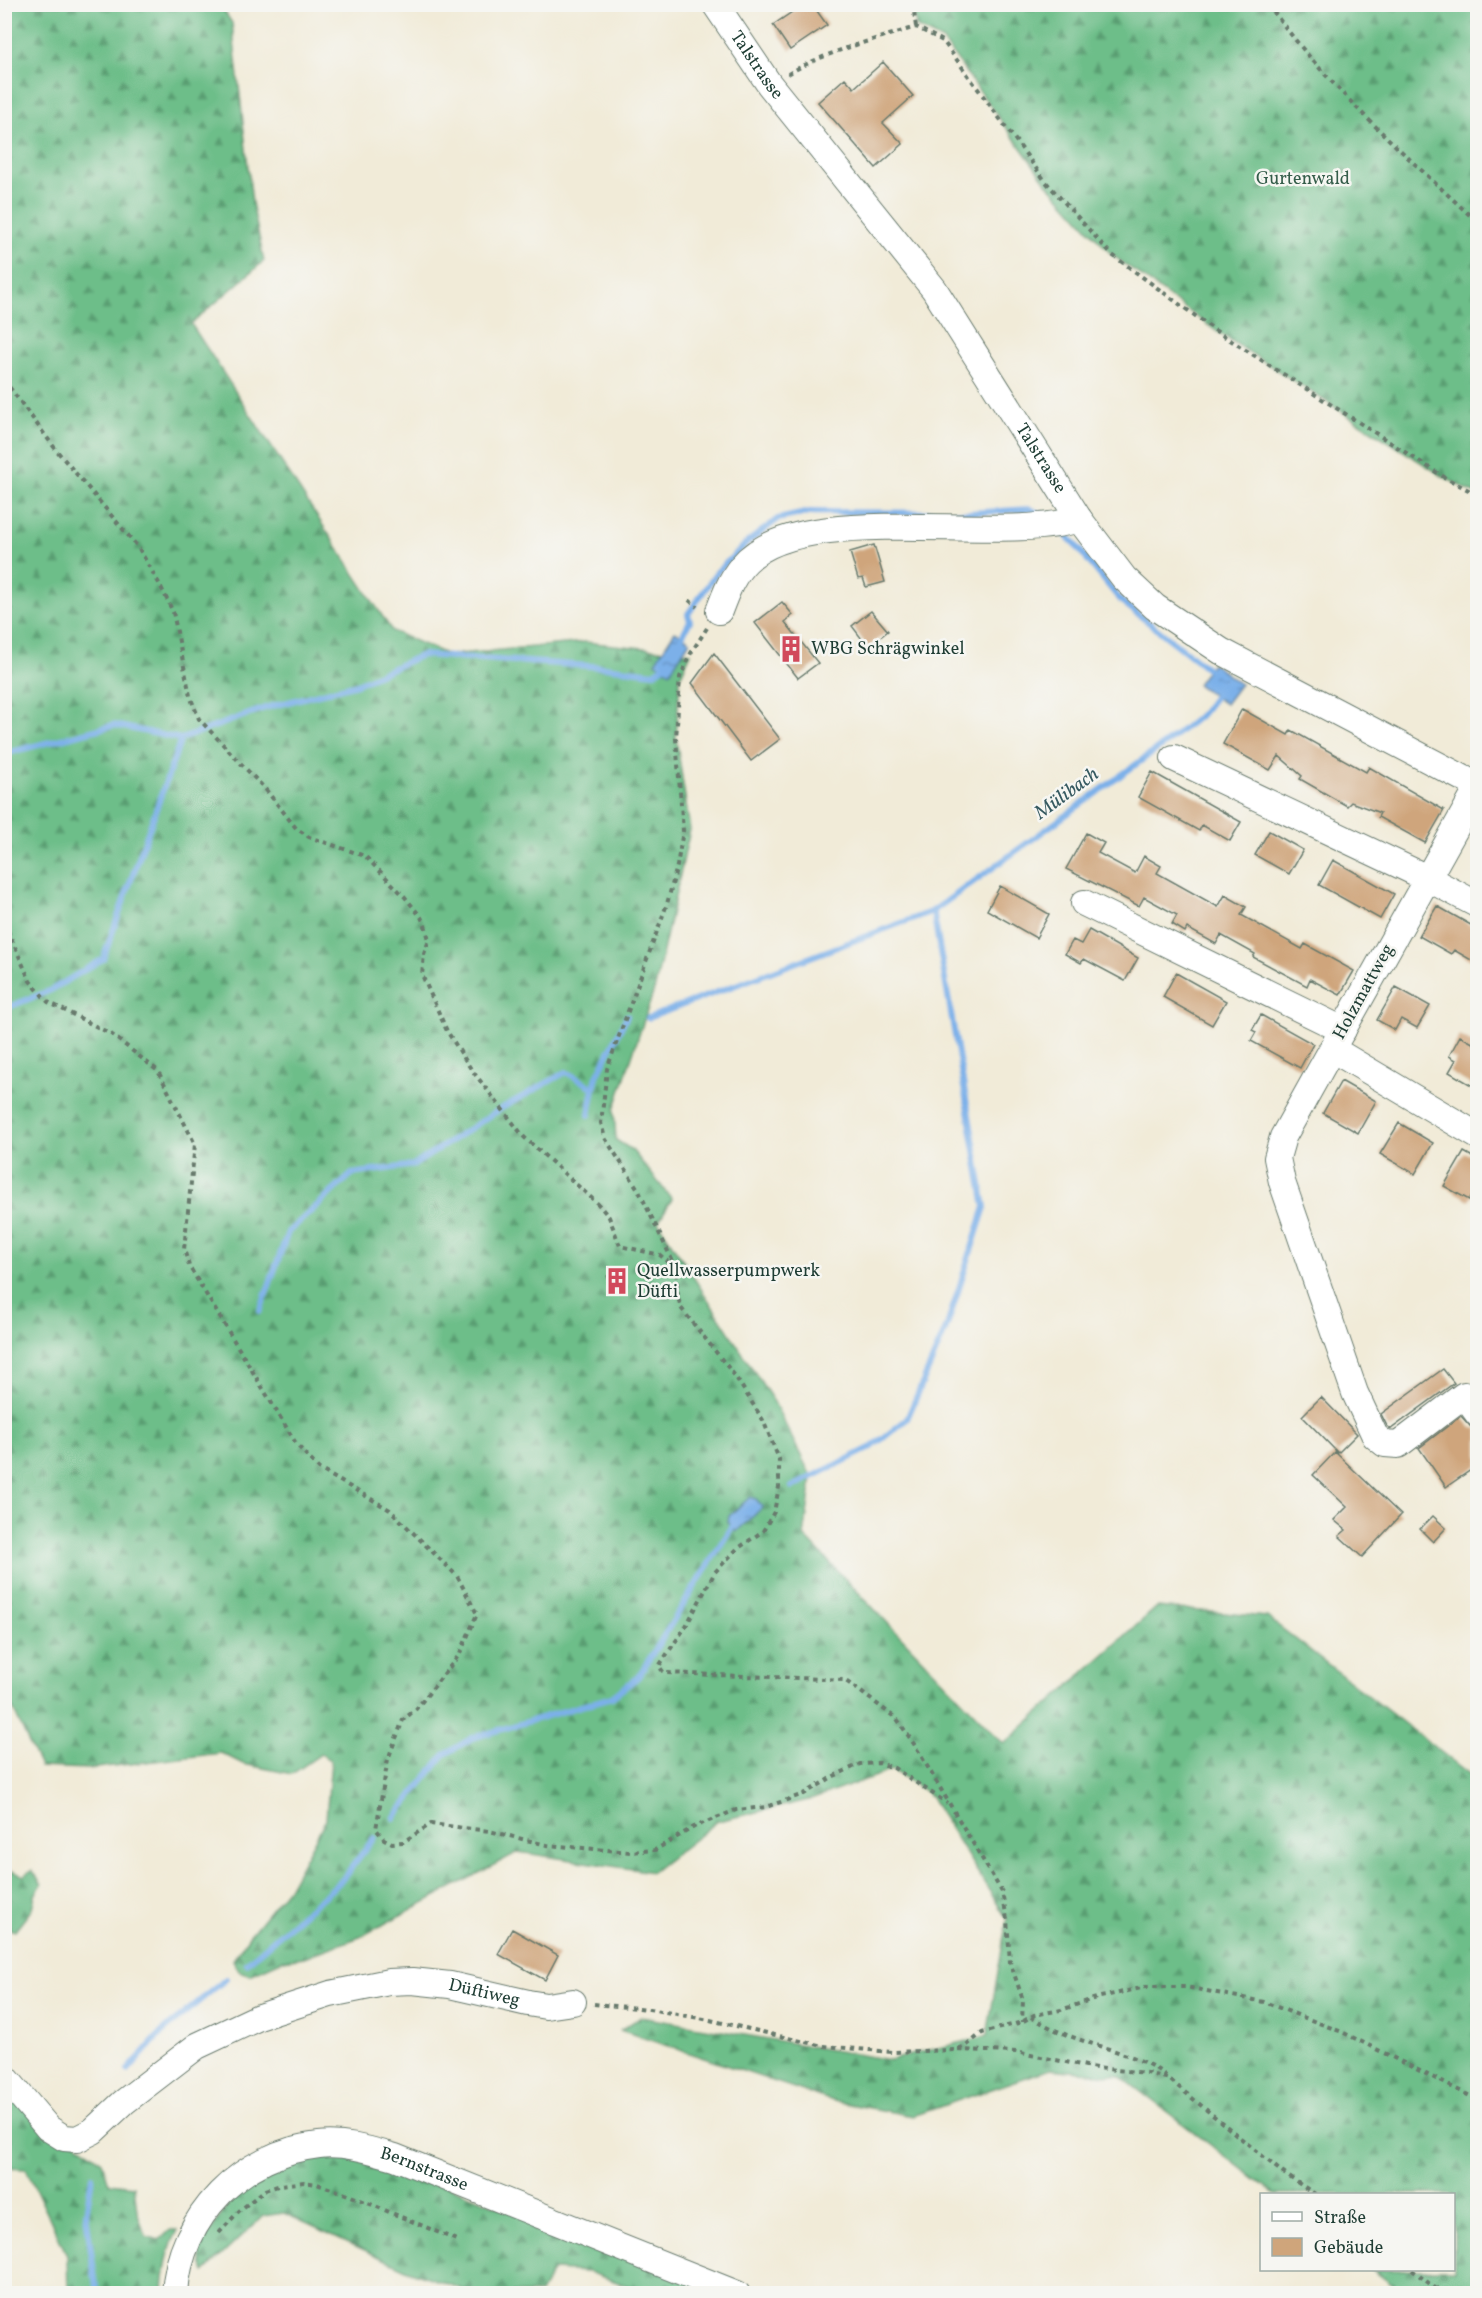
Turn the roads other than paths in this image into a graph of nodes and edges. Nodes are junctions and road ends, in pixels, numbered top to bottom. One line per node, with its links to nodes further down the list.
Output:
1 (715, 4): 2 (street, Talstrasse)
2 (1062, 523): 3 (street); 5 (street, Talstrasse)
3 (710, 610)
4 (1173, 758): 6 (street)
5 (1478, 787): 6 (street, Holzmattweg)
6 (1427, 878): 8 (street); 9 (street, Holzmattweg)
7 (1084, 903): 9 (street)
8 (1478, 905)
9 (1338, 1040): 10 (street, Holzmattweg); 11 (street)
10 (1478, 1136)
11 (1478, 1414)
12 (573, 2002): 13 (street, Düftiweg)
13 (4, 2076)
14 (175, 2294): 15 (street, Bernstrasse)
15 (737, 2294)

